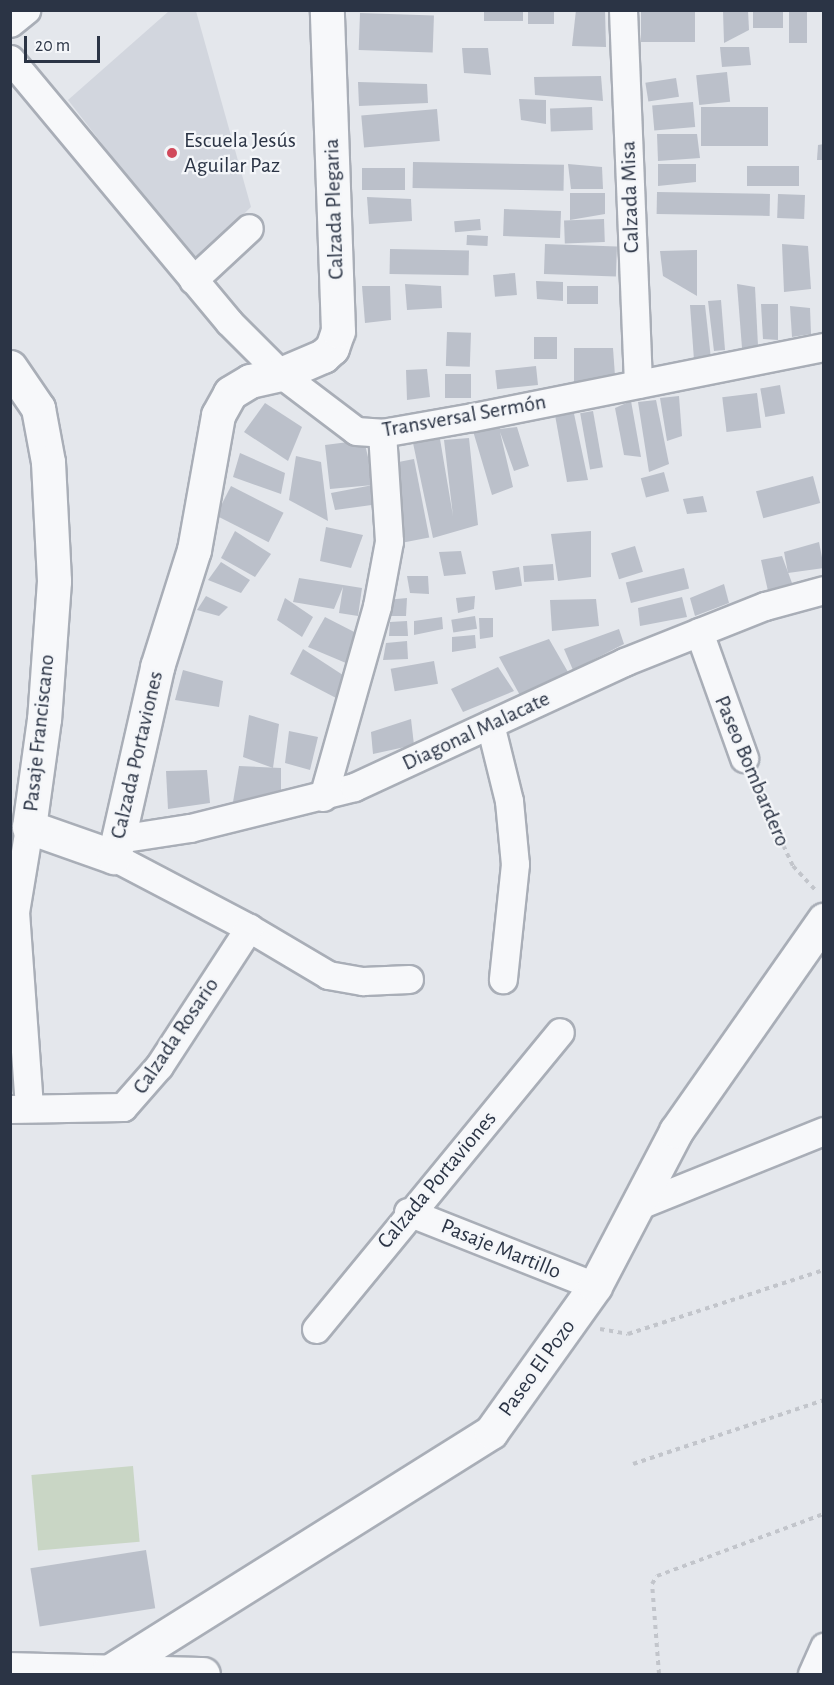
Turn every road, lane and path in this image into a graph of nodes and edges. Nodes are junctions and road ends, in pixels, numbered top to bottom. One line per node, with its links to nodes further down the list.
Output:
1 (26, 10): 4 (street)
2 (327, 10): 10 (street, Calzada Plegaria)
3 (623, 10): 11 (street, Calzada Misa)
4 (10, 23)
5 (10, 59): 7 (street, Transversal Sermón)
6 (249, 228): 7 (street)
7 (193, 280): 10 (street, Transversal Sermón)
8 (824, 347): 11 (street, Transversal Sermón)
9 (10, 367): 18 (street, Pasaje Franciscano)
10 (281, 374): 12 (street, Transversal Sermón); 19 (street, Calzada Portaviones)
11 (638, 384): 12 (street, Transversal Sermón)
12 (382, 433): 17 (street)
13 (824, 590): 14 (street, Diagonal Malacate)
14 (699, 632): 15 (street, Diagonal Malacate); 16 (street, Paseo Bombardero)
15 (489, 724): 17 (street, Diagonal Malacate); 24 (street)
16 (744, 758): 20 (path, Paseo Bombardero)
17 (323, 797): 19 (street, Diagonal Malacate)
18 (29, 827): 19 (street, Diagonal Malacate); 26 (street, Pasaje Franciscano)
19 (116, 848): 22 (street, Calzada Portaviones)
20 (824, 900)
21 (824, 920): 28 (street, Paseo El Pozo)
22 (249, 928): 23 (street, Calzada Portaviones); 26 (street, Calzada Rosario)
23 (409, 979)
24 (503, 979)
25 (560, 1032): 29 (street, Calzada Portaviones)
26 (20, 1108)
27 (824, 1131): 28 (street)
28 (637, 1206): 31 (street, Paseo El Pozo)
29 (408, 1212): 31 (street, Pasaje Martillo); 33 (street, Calzada Portaviones)
30 (824, 1270): 32 (path)
31 (595, 1286): 32 (street, Paseo El Pozo)
32 (570, 1324): 39 (street, Paseo El Pozo)
33 (316, 1329)
34 (824, 1400): 35 (path)
35 (633, 1464)
36 (824, 1514): 41 (path)
37 (824, 1647): 42 (street)
38 (10, 1669): 39 (street)
39 (107, 1673): 40 (street)
40 (203, 1674)
41 (659, 1674)
42 (812, 1674)

